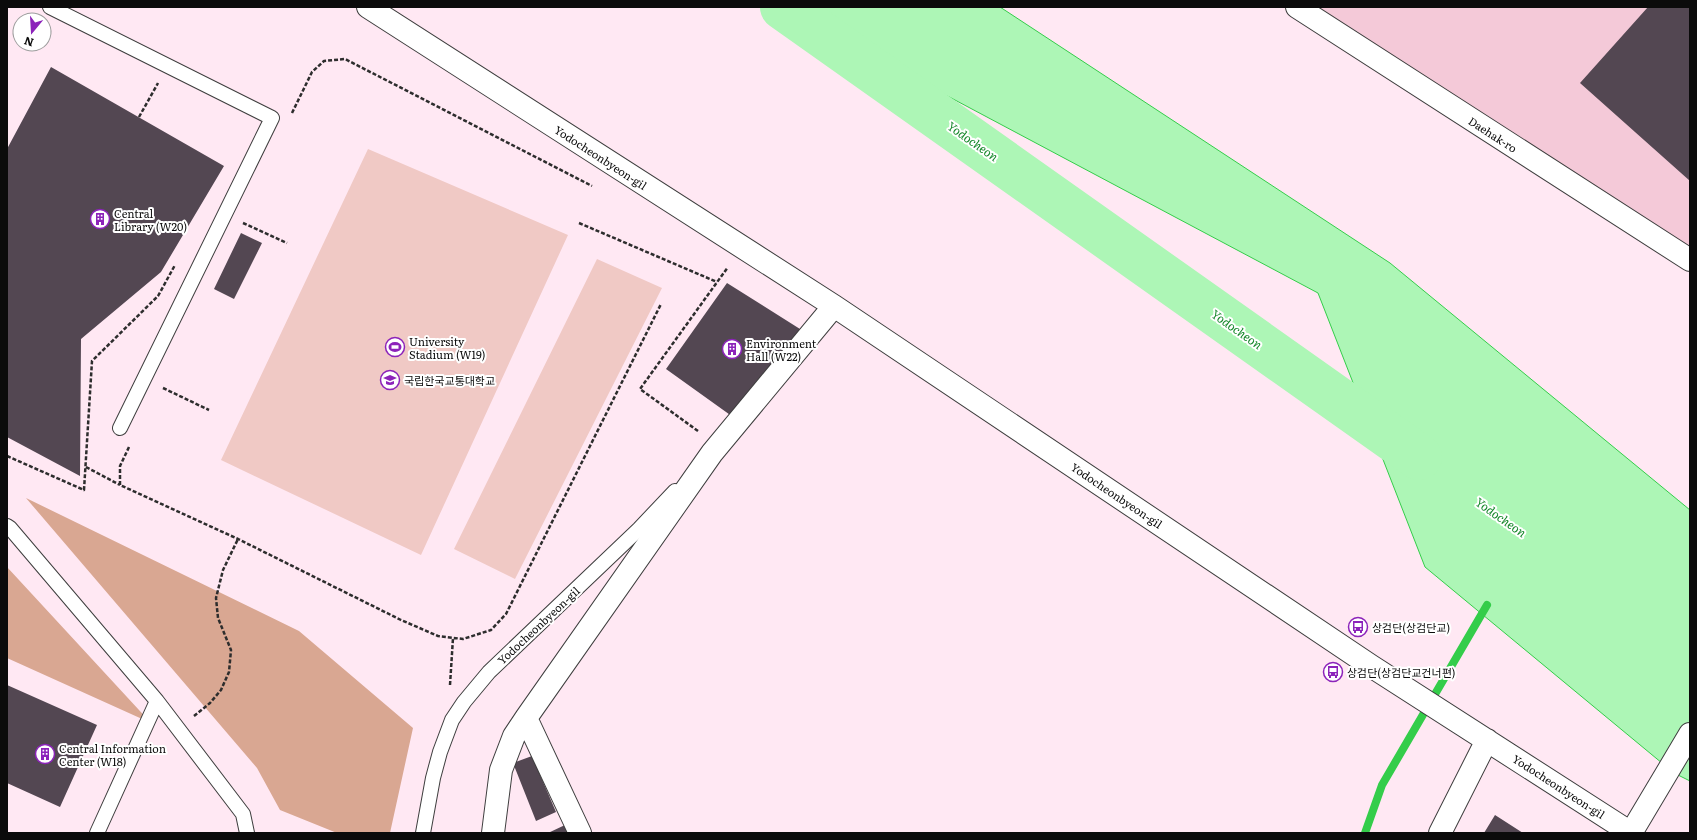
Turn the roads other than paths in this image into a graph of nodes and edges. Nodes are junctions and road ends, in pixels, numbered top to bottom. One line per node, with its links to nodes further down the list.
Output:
1 (50, 7): 6 (lane)
2 (368, 7): 5 (street, Yodocheonbyeon-gil)
3 (1297, 7): 4 (street, Daehak-ro)
4 (1690, 260)
5 (834, 306): 7 (street, Yodocheonbyeon-gil); 12 (street, Yodocheonbyeon-gil)
6 (120, 428)
7 (715, 450): 10 (street, Yodocheonbyeon-gil); 15 (lane, Yodocheonbyeon-gil)
8 (7, 526): 9 (lane)
9 (157, 701): 13 (lane); 14 (lane)
10 (526, 718): 16 (street, Yodocheonbyeon-gil); 17 (street)
11 (1690, 734): 19 (street)
12 (1487, 740): 18 (street); 19 (street, Yodocheonbyeon-gil)
13 (97, 833)
14 (247, 833)
15 (423, 833)
16 (493, 833)
17 (580, 833)
18 (1440, 833)
19 (1631, 833)

